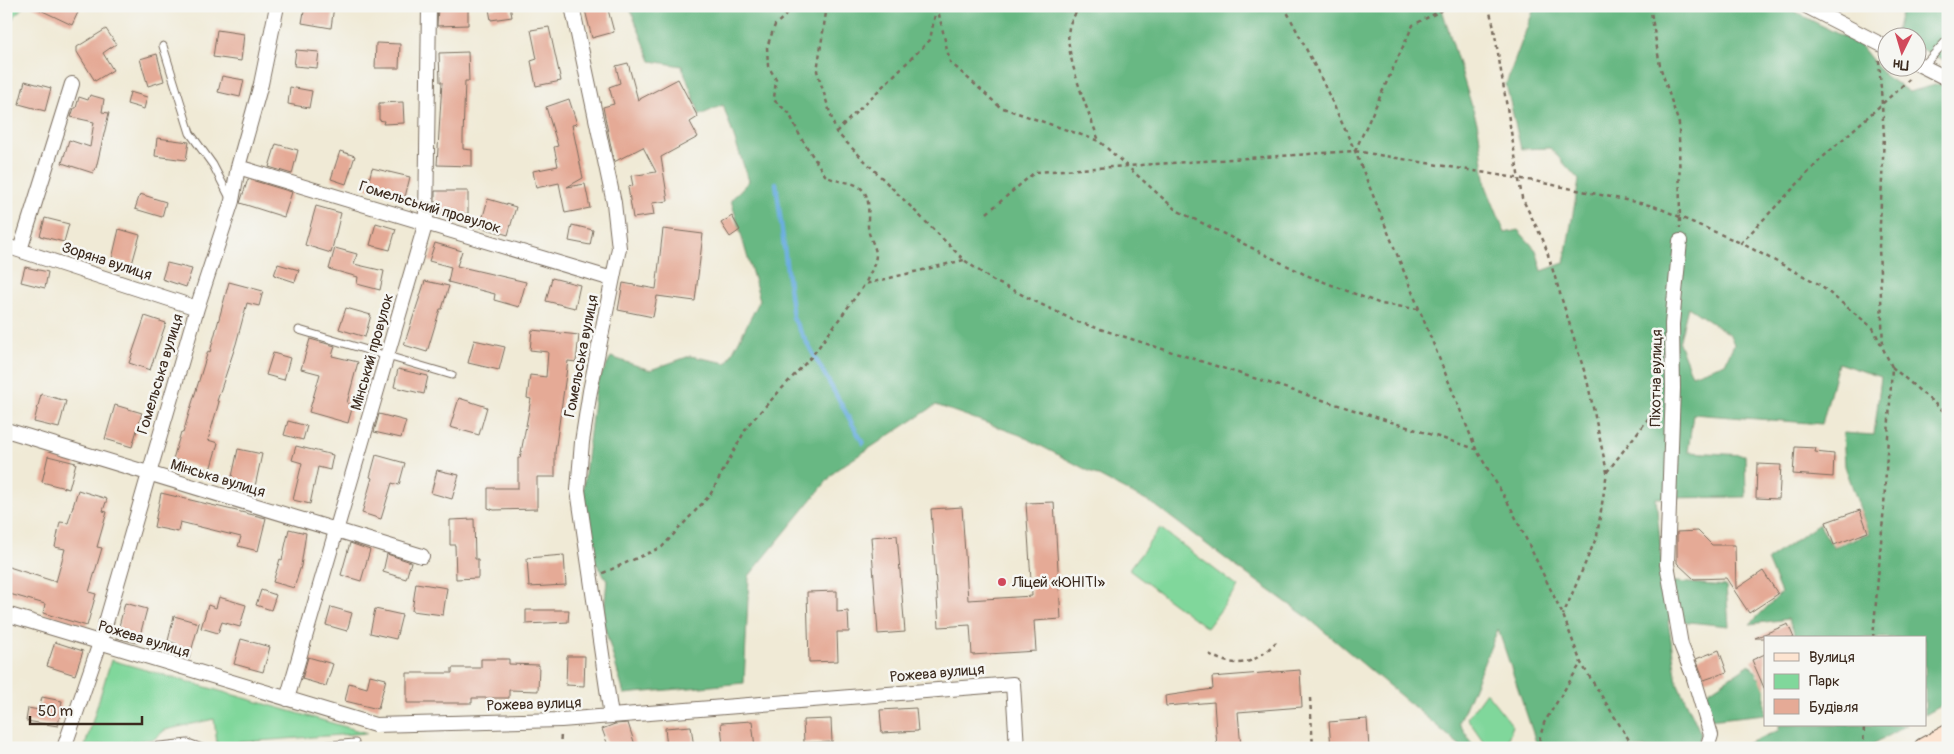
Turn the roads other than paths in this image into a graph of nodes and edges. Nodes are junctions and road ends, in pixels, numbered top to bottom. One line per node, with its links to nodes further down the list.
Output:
1 (277, 6): 12 (street, Гомельська вулиця)
2 (429, 6): 14 (street, Мінський провулок)
3 (572, 6): 17 (street, Гомельська вулиця)
4 (1806, 6): 6 (street)
5 (1948, 39): 8 (lane)
6 (1876, 42)
7 (163, 46): 13 (lane)
8 (1926, 59)
9 (1926, 68): 10 (street)
10 (1948, 79)
11 (72, 84): 16 (street)
12 (238, 167): 13 (street, Гомельська вулиця); 14 (street, Гомельський провулок)
13 (232, 201): 18 (street, Гомельська вулиця)
14 (426, 222): 17 (street, Гомельський провулок); 20 (street, Мінський провулок)
15 (1680, 241): 37 (street, Піхотна вулиця)
16 (13, 248): 18 (street, Зоряна вулиця)
17 (612, 279): 29 (street, Гомельська вулиця)
18 (197, 308): 23 (street, Гомельська вулиця)
19 (299, 330): 20 (lane)
20 (387, 357): 21 (lane); 24 (street, Мінський провулок)
21 (452, 375)
22 (6, 430): 23 (street, Мінська вулиця)
23 (148, 474): 24 (street, Мінська вулиця); 27 (street, Гомельська вулиця)
24 (336, 532): 25 (street, Мінська вулиця); 28 (street, Мінський провулок)
25 (422, 556)
26 (6, 614): 27 (street, Рожева вулиця)
27 (100, 643): 28 (street, Рожева вулиця); 32 (street, Гомельська вулиця)
28 (287, 699): 29 (street, Рожева вулиця)
29 (610, 716): 36 (street, Рожева вулиця)
30 (1948, 735): 38 (main road)
31 (355, 743): 35 (lane)
32 (64, 748)
33 (142, 748): 34 (lane)
34 (202, 748)
35 (295, 748)
36 (1017, 748)
37 (1707, 748)
38 (1924, 748)

